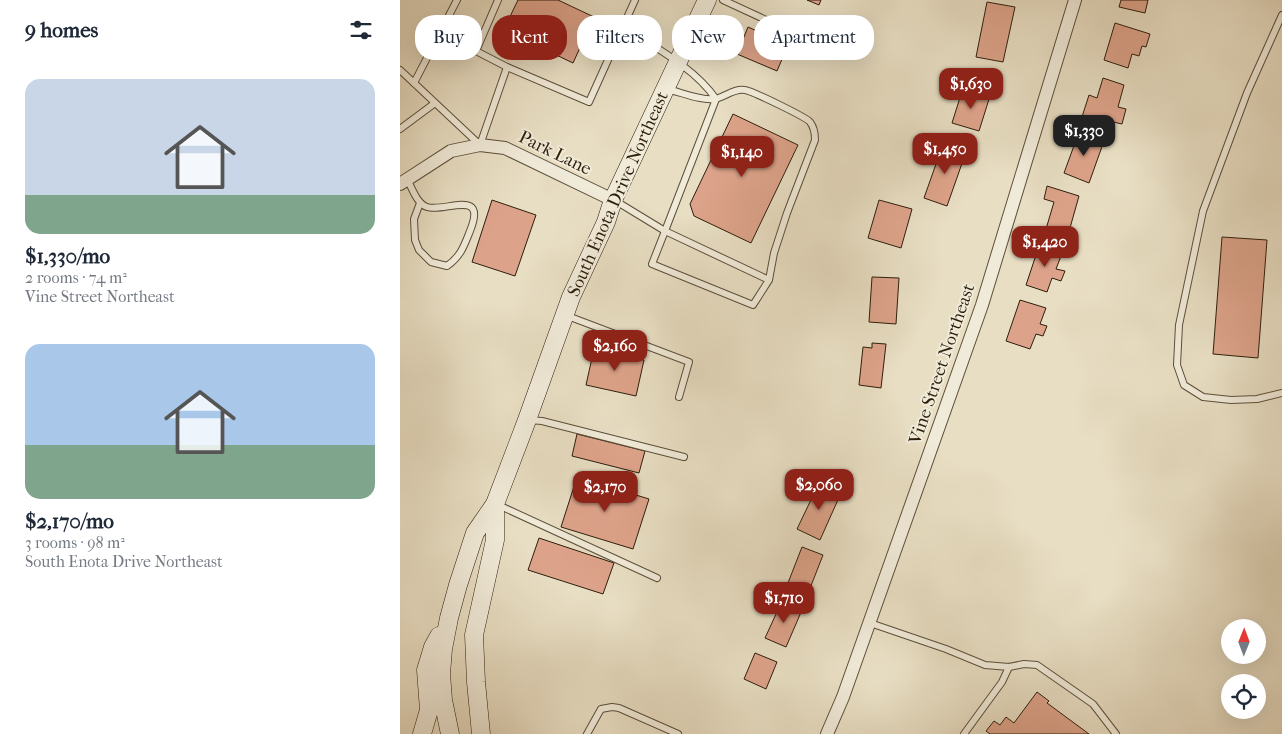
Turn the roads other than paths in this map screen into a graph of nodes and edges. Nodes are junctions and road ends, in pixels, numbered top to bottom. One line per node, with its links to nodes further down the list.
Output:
1 (457, 0): 15 (lane)
2 (498, 0): 13 (lane)
3 (635, 0): 7 (lane)
4 (707, 0): 12 (main road, South Enota Drive Northeast)
5 (724, 0): 8 (lane)
6 (1075, 0): 34 (street, Vine Street Northeast)
7 (628, 15)
8 (756, 15)
9 (1282, 15): 27 (lane)
10 (662, 53): 12 (lane)
11 (608, 60): 13 (lane)
12 (677, 63): 16 (main road, South Enota Drive Northeast); 17 (lane)
13 (507, 68): 20 (lane)
14 (400, 70): 15 (lane)
15 (414, 83): 18 (lane)
16 (665, 89): 17 (lane); 22 (main road, South Enota Drive Northeast)
17 (716, 99): 24 (lane); 25 (lane)
18 (435, 103): 19 (lane); 20 (lane)
19 (400, 129)
20 (480, 145): 21 (street, Park Lane); 22 (street, Park Lane)
21 (404, 181): 23 (lane)
22 (614, 200): 24 (lane); 26 (main road, South Enota Drive Northeast)
23 (420, 203): 23 (lane)
24 (665, 231): 25 (lane); 25 (lane)
25 (768, 280)
26 (564, 315): 28 (lane); 29 (main road, South Enota Drive Northeast)
27 (1282, 393)
28 (679, 397)
29 (527, 420): 30 (lane); 31 (main road, South Enota Drive Northeast)
30 (684, 457)
31 (495, 504): 32 (lane); 33 (main road); 38 (main road)
32 (656, 578)
33 (449, 618): 36 (main road); 37 (main road)
34 (870, 623): 35 (lane); 41 (street, Vine Street Northeast)
35 (1009, 667): 42 (lane); 43 (lane)
36 (422, 734)
37 (450, 734)
38 (481, 734)
39 (587, 734): 40 (lane)
40 (678, 734)
41 (827, 734)
42 (964, 734)
43 (1116, 734)

